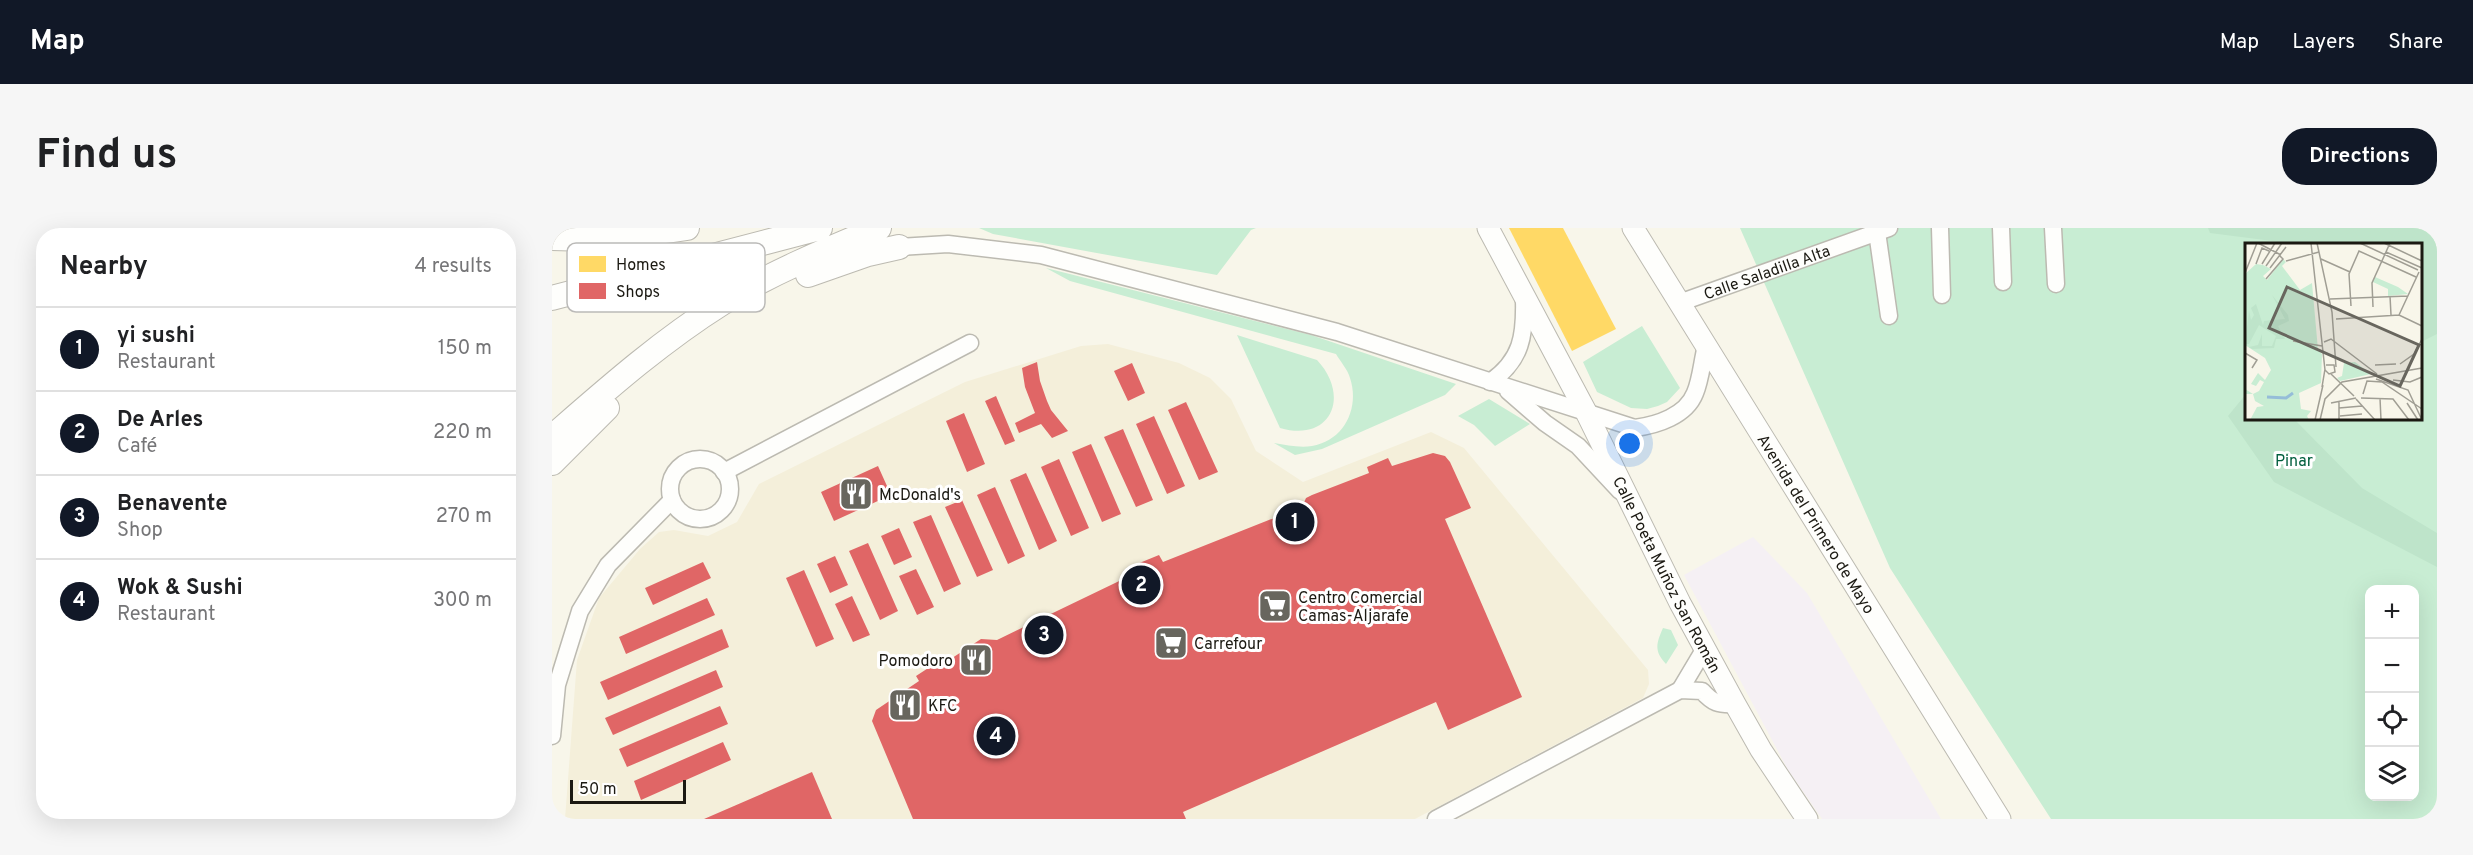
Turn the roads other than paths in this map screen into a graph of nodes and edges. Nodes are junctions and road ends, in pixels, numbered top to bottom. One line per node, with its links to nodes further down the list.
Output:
1 (687, 228): 10 (highway)
2 (819, 228): 11 (highway)
3 (879, 228): 13 (highway)
4 (1488, 228): 22 (main road, Calle Poeta Muñoz San Román)
5 (1633, 228): 23 (main road, Avenida del Primero de Mayo)
6 (1940, 228): 19 (street)
7 (2001, 228): 15 (street)
8 (2053, 228): 16 (street)
9 (1883, 230): 23 (street, Calle Saladilla Alta); 28 (street)
10 (552, 238)
11 (762, 243)
12 (899, 247): 14 (highway); 31 (street)
13 (765, 279)
14 (793, 282): 18 (highway); 21 (highway)
15 (2003, 282)
16 (2056, 285)
17 (567, 294): 20 (highway)
18 (765, 295)
19 (1942, 295)
20 (552, 298)
21 (765, 298)
22 (1524, 299): 31 (street); 33 (main road, Calle Poeta Muñoz San Román)
23 (1679, 303): 30 (main road, Avenida del Primero de Mayo)
24 (706, 312): 34 (highway)
25 (709, 312): 32 (highway)
26 (729, 312): 32 (highway)
27 (739, 312): 36 (highway)
28 (1889, 316)
29 (970, 343): 37 (street)
30 (1706, 346): 33 (street); 46 (main road, Avenida del Primero de Mayo)
31 (1496, 384): 33 (street); 39 (street)
32 (601, 394): 35 (highway)
33 (1585, 410): 39 (main road, Calle Poeta Muñoz San Román)
34 (552, 424)
35 (552, 437)
36 (552, 463)
37 (724, 472): 38 (street); 38 (street)
38 (672, 500): 43 (street)
39 (1631, 502): 40 (main road, Calle Poeta Muñoz San Román)
40 (1705, 648): 41 (street); 42 (main road, Calle Poeta Muñoz San Román)
41 (1680, 690): 42 (street); 44 (street)
42 (1735, 704): 45 (main road, Calle Poeta Muñoz San Román)
43 (552, 736)
44 (1436, 819)
45 (1807, 819)
46 (2000, 819)

